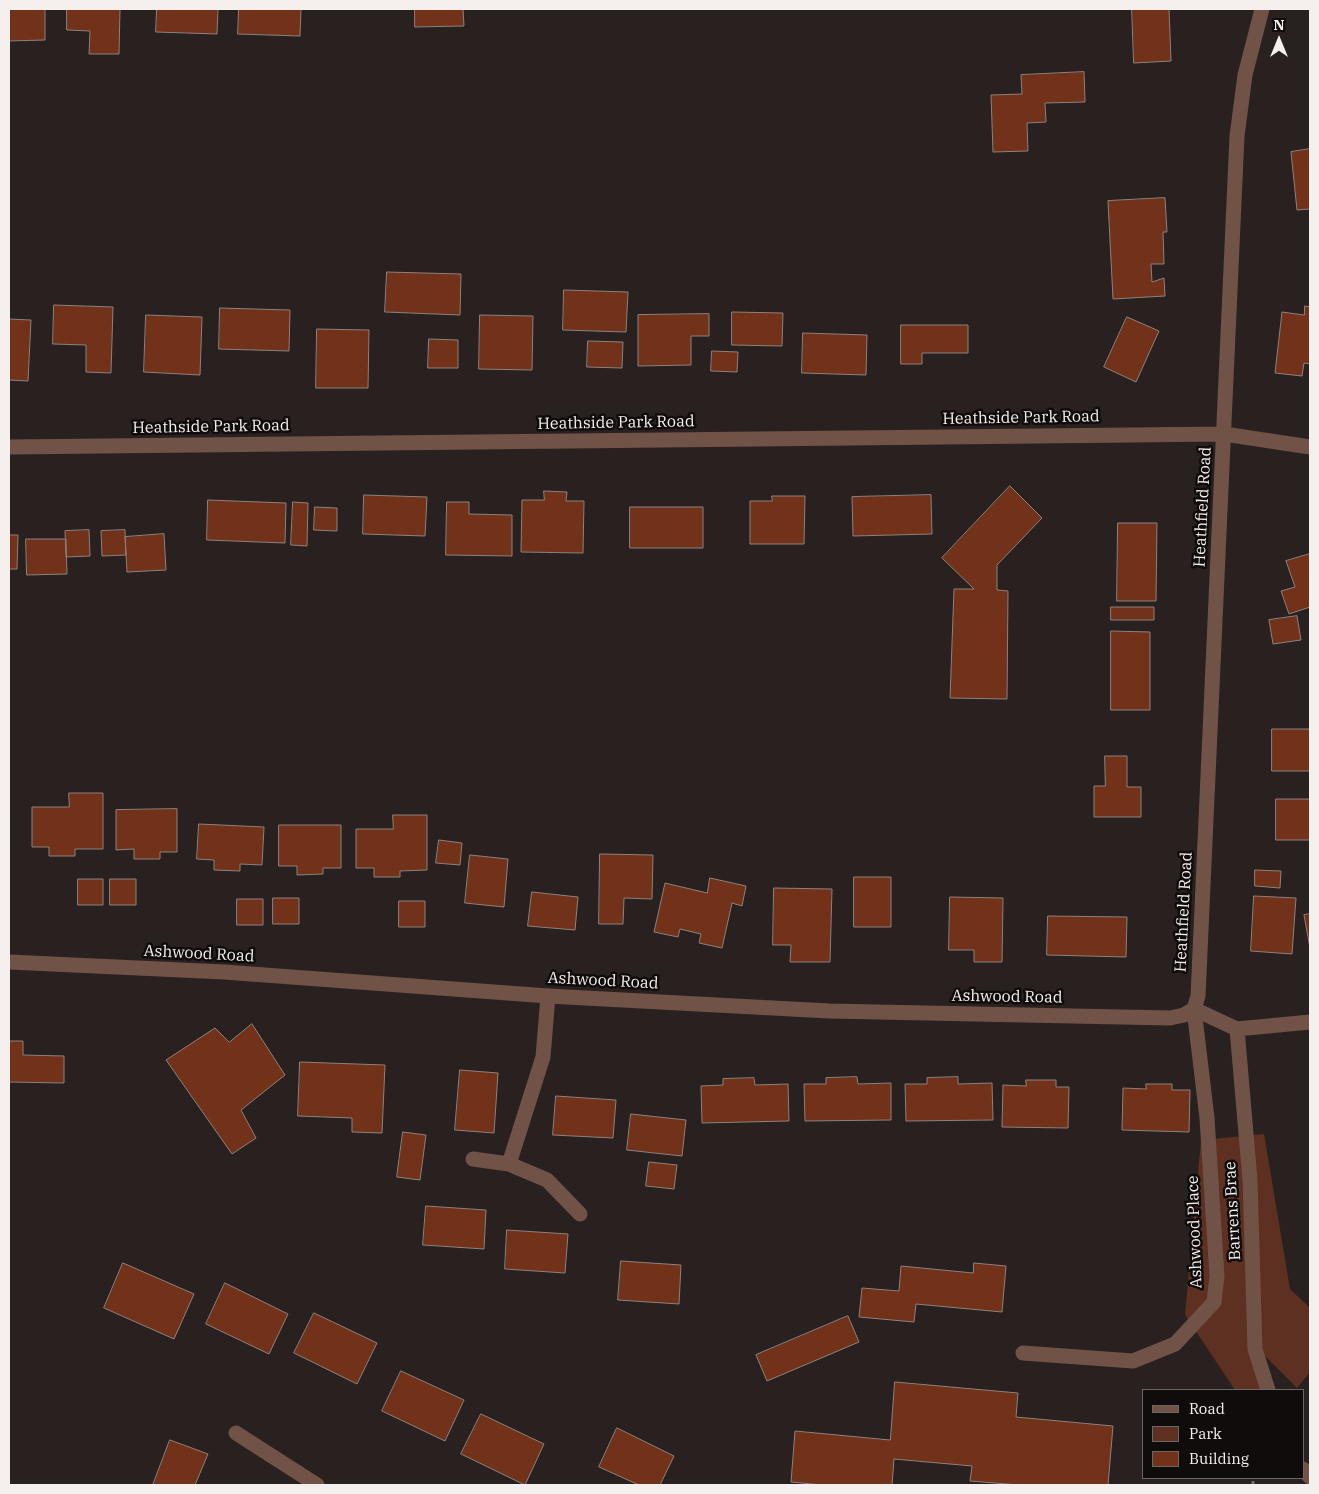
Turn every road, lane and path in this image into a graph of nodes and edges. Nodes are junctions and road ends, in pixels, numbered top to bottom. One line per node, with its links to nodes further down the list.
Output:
1 (1262, 9): 2 (street, Heathfield Road)
2 (1224, 434): 3 (street, Heathside Park Road); 4 (street, Heathside Park Road); 7 (street, Heathfield Road)
3 (9, 447)
4 (1310, 447)
5 (9, 962): 6 (street, Ashwood Road)
6 (548, 996): 7 (street, Ashwood Road); 11 (street)
7 (1194, 1009): 9 (street); 13 (street, Ashwood Place)
8 (1310, 1022): 9 (street)
9 (1237, 1029): 14 (street, Barrens Brae)
10 (473, 1159): 11 (street)
11 (509, 1164): 12 (street)
12 (580, 1214)
13 (1023, 1353)
14 (1268, 1389)
15 (236, 1433): 16 (street)
16 (298, 1480): 17 (street)
17 (317, 1485)

